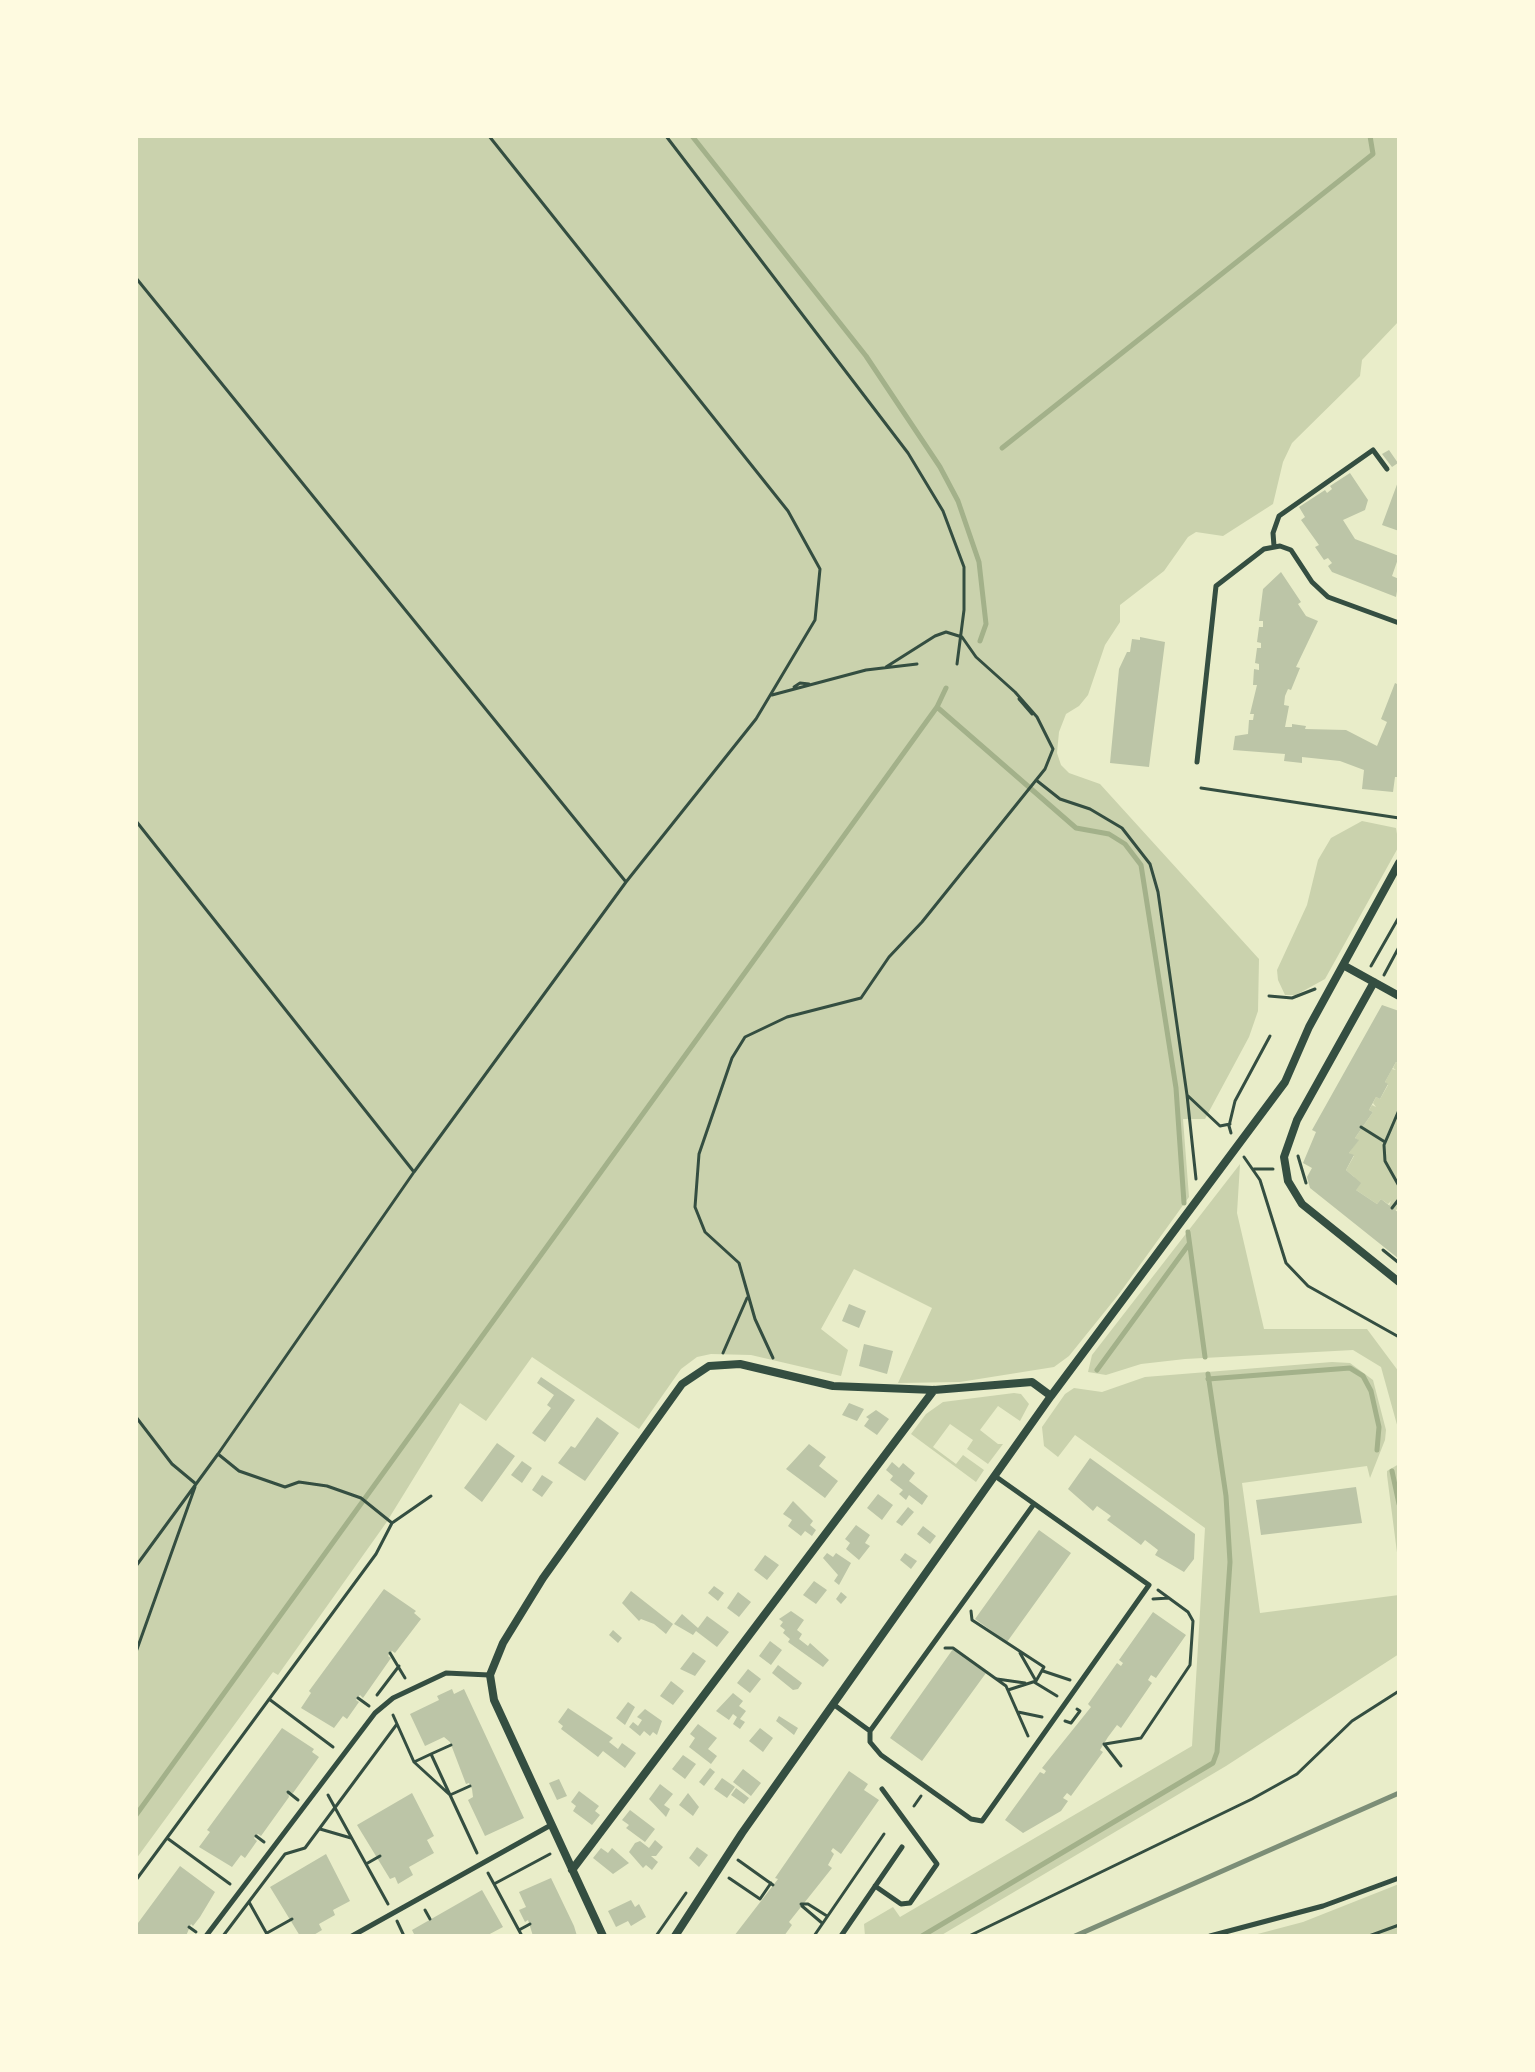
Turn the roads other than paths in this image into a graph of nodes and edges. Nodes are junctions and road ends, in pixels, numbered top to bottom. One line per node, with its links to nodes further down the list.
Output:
1 (1387, 469): 2 (lane)
2 (1274, 546): 3 (lane); 4 (lane)
3 (1399, 623)
4 (1197, 762)
5 (1399, 863): 6 (street)
6 (1343, 965): 7 (street); 11 (street)
7 (1376, 984): 8 (street); 9 (street)
8 (1399, 996)
9 (1399, 1282)
10 (934, 1390): 11 (street); 14 (street); 20 (street)
11 (1051, 1396): 12 (street)
12 (994, 1476): 13 (lane); 15 (street)
13 (1034, 1504): 16 (lane); 16 (lane)
14 (490, 1675): 18 (street); 23 (lane)
15 (832, 1704): 16 (lane); 26 (street)
16 (870, 1731)
17 (882, 1789): 22 (lane)
18 (551, 1825): 20 (street); 24 (lane)
19 (902, 1847): 22 (lane)
20 (572, 1870): 25 (street)
21 (1399, 1878): 28 (lane)
22 (875, 1886): 27 (lane)
23 (206, 1936)
24 (352, 1936)
25 (603, 1936)
26 (675, 1936)
27 (841, 1936)
28 (1210, 1936)

